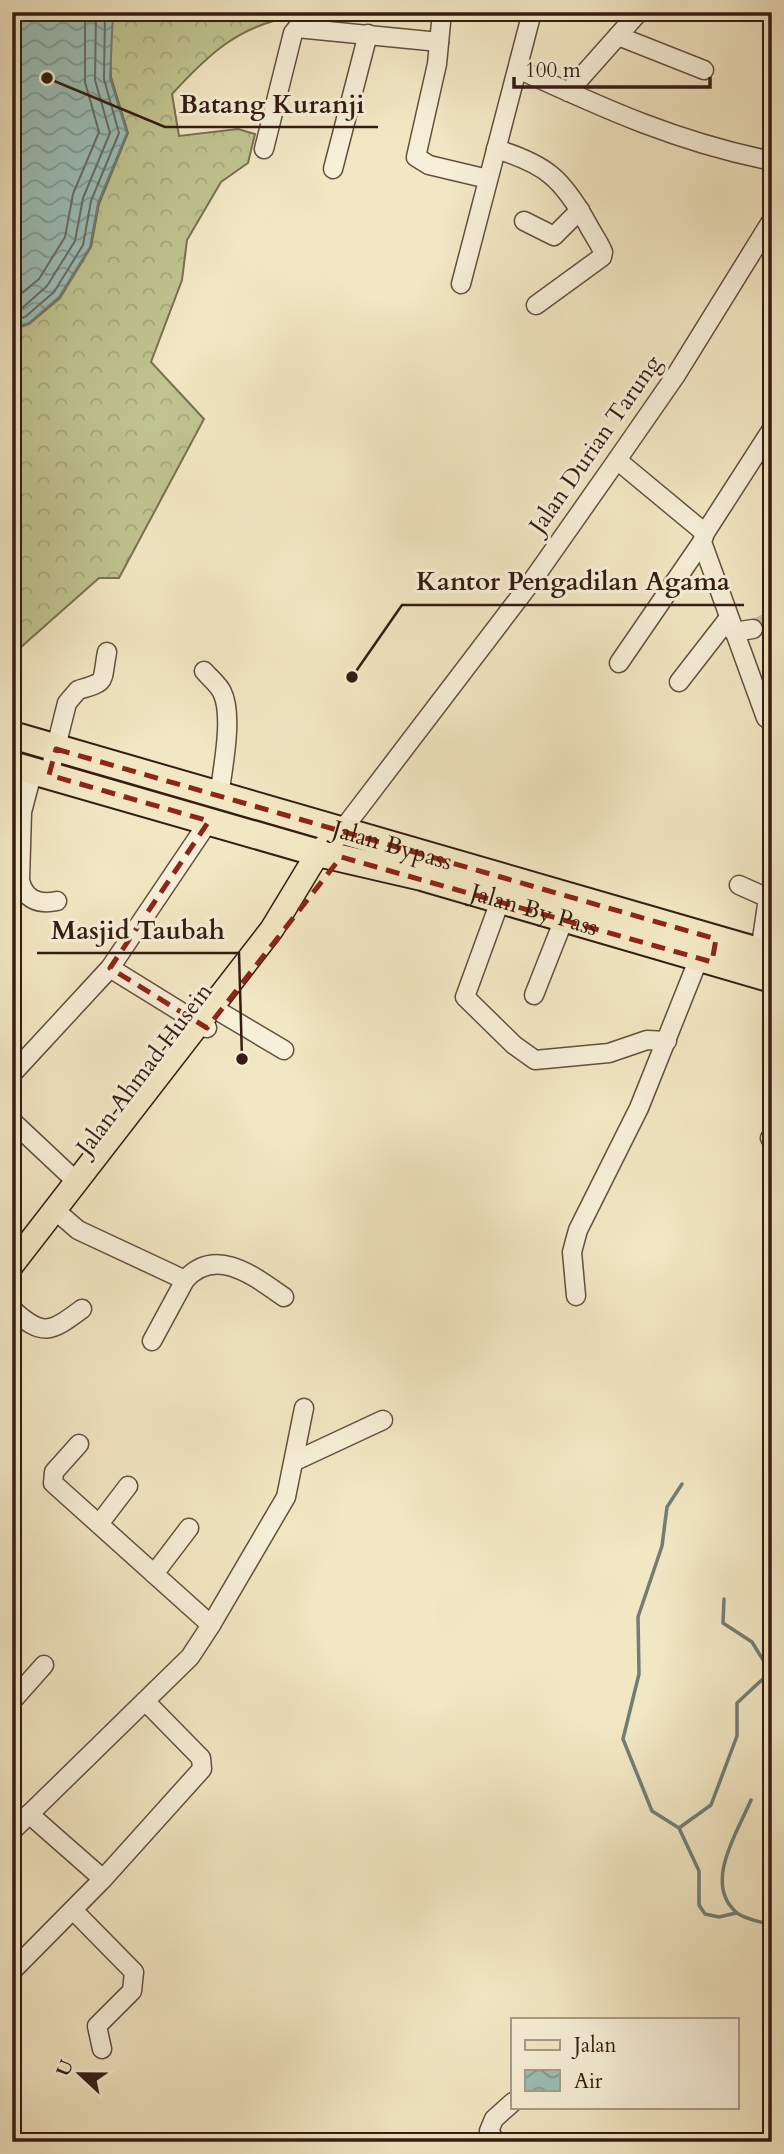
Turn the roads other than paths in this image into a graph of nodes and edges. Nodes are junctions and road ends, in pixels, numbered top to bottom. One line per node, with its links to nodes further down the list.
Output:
1 (442, 12): 6 (street)
2 (532, 12): 7 (street)
3 (639, 12): 5 (street)
4 (368, 34): 6 (street); 10 (street); 13 (street)
5 (618, 36): 8 (street); 9 (street)
6 (439, 42): 14 (street)
7 (518, 69): 9 (street); 11 (street)
8 (704, 70)
9 (568, 92): 12 (street)
10 (264, 149)
11 (496, 149): 14 (street); 15 (street)
12 (772, 161)
13 (333, 169)
14 (488, 179): 18 (street)
15 (580, 210): 17 (street); 19 (street)
16 (772, 220): 21 (street, Jalan Durian Tarung)
17 (524, 221)
18 (461, 284)
19 (536, 305)
20 (772, 429): 22 (street)
21 (617, 460): 22 (street); 34 (street, Jalan Durian Tarung)
22 (704, 537): 23 (street); 26 (street)
23 (731, 626): 24 (street); 28 (street); 29 (street)
24 (753, 629)
25 (107, 652): 31 (street)
26 (619, 663)
27 (204, 671): 33 (street)
28 (680, 682)
29 (766, 718)
30 (12, 735): 31 (highway, Jalan Bypass)
31 (56, 749): 32 (street); 33 (highway, Jalan Bypass)
32 (32, 770): 33 (highway, Jalan By Pass); 37 (street)
33 (214, 809): 34 (highway, Jalan Bypass); 35 (highway, Jalan By Pass); 42 (street)
34 (343, 829): 35 (main road, Jalan Durian Tarung); 40 (highway, Jalan Bypass)
35 (330, 855): 38 (highway, Jalan By Pass); 45 (main road, Jalan Ahmad Husein)
36 (739, 886): 41 (street)
37 (57, 901)
38 (500, 901): 39 (highway, Jalan By Pass); 46 (street)
39 (564, 919): 40 (highway, Jalan By Pass); 44 (street)
40 (709, 953): 41 (highway, Jalan Bypass); 43 (highway, Jalan By Pass); 46 (street)
41 (766, 954)
42 (110, 968): 45 (street); 48 (street)
43 (772, 979)
44 (534, 995)
45 (209, 1021): 47 (street); 50 (main road, Jalan Ahmad Husein); 51 (main road, Jalan Ahmad Husein)
46 (667, 1041): 56 (street)
47 (284, 1050)
48 (12, 1074)
49 (12, 1121): 50 (street)
50 (78, 1183): 52 (main road, Jalan Ahmad Husein)
51 (63, 1217): 53 (main road, Jalan Ahmad Husein); 54 (street)
52 (12, 1265)
53 (12, 1279)
54 (185, 1280): 55 (street); 59 (street)
55 (284, 1297)
56 (576, 1297)
57 (82, 1309): 58 (street)
58 (12, 1310)
59 (152, 1341)
60 (304, 1408): 63 (street)
61 (383, 1420): 63 (street)
62 (79, 1444): 65 (street)
63 (295, 1461): 68 (street)
64 (128, 1486): 65 (street)
65 (99, 1524): 67 (street)
66 (189, 1528): 67 (street)
67 (154, 1574): 68 (street)
68 (211, 1625): 71 (street)
69 (44, 1665): 70 (street)
70 (12, 1700)
71 (145, 1701): 72 (street); 74 (street)
72 (29, 1814): 73 (street); 74 (street)
73 (12, 1831)
74 (103, 1879): 75 (street)
75 (73, 1910): 76 (street); 77 (street)
76 (12, 1971)
77 (102, 2049)
78 (511, 2104): 79 (street)
79 (496, 2142)

